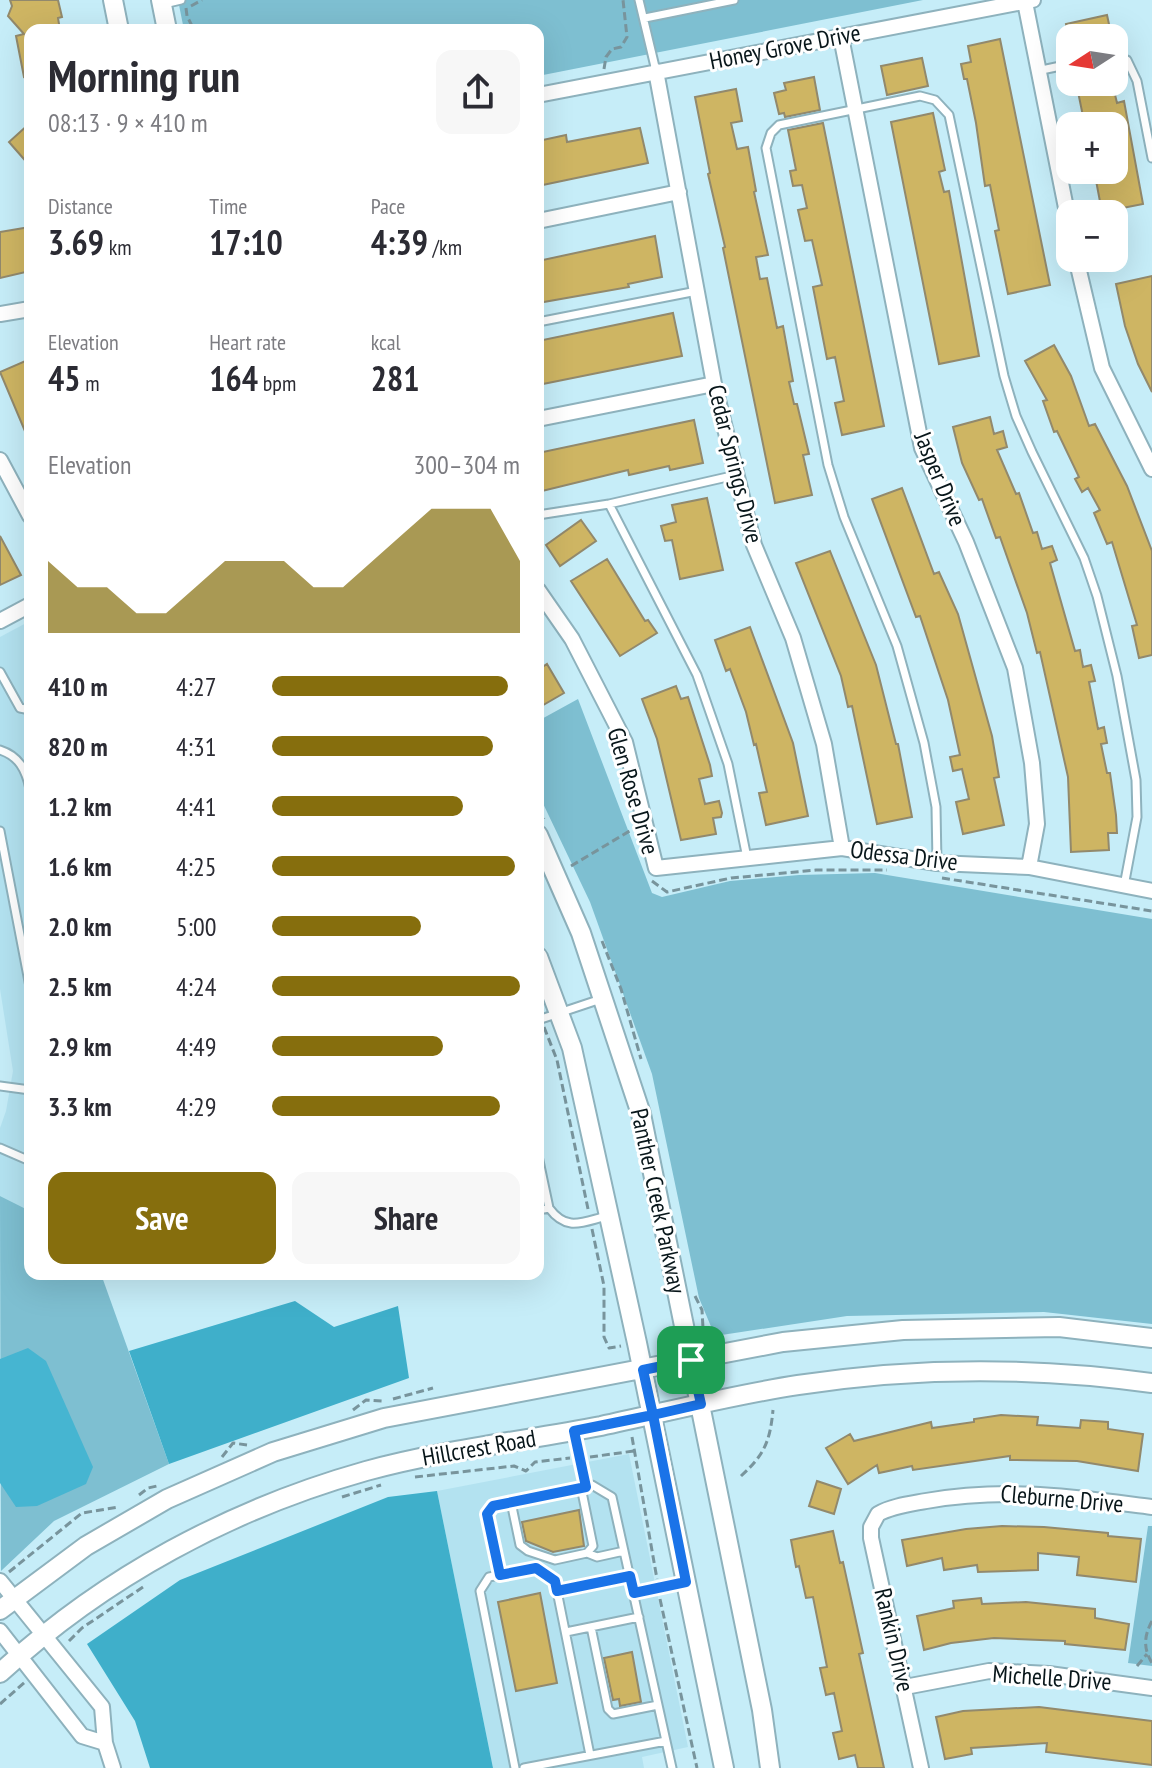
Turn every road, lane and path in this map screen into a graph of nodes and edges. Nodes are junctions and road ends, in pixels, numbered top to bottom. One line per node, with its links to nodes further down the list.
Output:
1 (113, 0): 11 (main road)
2 (183, 0): 8 (lane); 9 (path)
3 (202, 0): 9 (path)
4 (623, 0): 17 (path)
5 (639, 0): 10 (lane)
6 (734, 0): 10 (lane)
7 (1027, 1): 14 (street, Honey Grove Drive); 19 (street)
8 (161, 2): 12 (main road)
9 (186, 9): 13 (path)
10 (645, 18): 18 (lane)
11 (118, 24)
12 (166, 24)
13 (191, 24)
14 (841, 37): 18 (street, Honey Grove Drive); 21 (street, Jasper Drive)
15 (1128, 62): 22 (lane)
16 (1056, 67): 19 (lane)
17 (604, 70)
18 (656, 71): 20 (street, Honey Grove Drive); 23 (street, Cedar Springs Drive)
19 (1037, 71): 24 (street)
20 (544, 94)
21 (855, 109): 51 (lane); 53 (street, Jasper Drive); 57 (lane)
22 (1152, 158)
23 (679, 192): 25 (street); 27 (street, Cedar Springs Drive)
24 (1064, 200)
25 (544, 220)
26 (1079, 272): 34 (street)
27 (697, 291): 30 (lane); 31 (street, Cedar Springs Drive)
28 (24, 310): 29 (street)
29 (0, 314)
30 (544, 321)
31 (714, 384): 32 (street); 35 (street, Cedar Springs Drive)
32 (544, 418)
33 (0, 460): 37 (street)
34 (1152, 469)
35 (736, 475): 36 (lane); 48 (street, Cedar Springs Drive)
36 (609, 504): 38 (lane); 50 (lane)
37 (24, 505)
38 (544, 514)
39 (544, 599): 54 (street, Glen Rose Drive)
40 (24, 608): 41 (street)
41 (0, 621)
42 (0, 672): 43 (lane)
43 (24, 709)
44 (0, 750): 45 (lane)
45 (24, 771)
46 (633, 829): 52 (path)
47 (0, 831): 60 (lane)
48 (842, 848): 50 (street, Odessa Drive); 51 (street, Odessa Drive)
49 (544, 849): 62 (main road, Panther Creek Parkway)
50 (747, 858): 54 (street, Odessa Drive)
51 (937, 863): 53 (street, Odessa Drive)
52 (568, 867)
53 (1029, 867): 57 (street, Odessa Drive)
54 (652, 868): 55 (path)
55 (895, 871)
56 (942, 878): 59 (path)
57 (1124, 886): 58 (street, Odessa Drive)
58 (1152, 891)
59 (1152, 911)
60 (24, 956)
61 (544, 973): 63 (main road, Panther Creek Parkway)
62 (603, 998): 63 (lane); 79 (main road, Panther Creek Parkway)
63 (560, 1014): 64 (lane); 73 (main road, Panther Creek Parkway)
64 (544, 1019)
65 (544, 1031): 74 (path)
66 (0, 1086): 67 (lane)
67 (24, 1089)
68 (0, 1148): 69 (lane)
69 (24, 1158)
70 (544, 1184): 71 (lane)
71 (549, 1208): 72 (lane); 74 (lane)
72 (544, 1209)
73 (609, 1216): 74 (lane); 80 (main road, Panther Creek Parkway)
74 (590, 1220): 77 (path)
75 (1152, 1338): 79 (main road, Hillcrest Road)
76 (621, 1346): 77 (path)
77 (615, 1347): 78 (path)
78 (616, 1354)
79 (691, 1360): 80 (main road, Hillcrest Road); 82 (main road, Panther Creek Parkway)
80 (643, 1370): 84 (main road, Panther Creek Parkway); 107 (main road, Hillcrest Road)
81 (1152, 1383): 82 (main road, Hillcrest Road)
82 (701, 1404): 84 (main road, Hillcrest Road); 134 (main road, Panther Creek Parkway)
83 (773, 1410): 89 (path)
84 (653, 1415): 85 (main road, Hillcrest Road); 102 (main road, Panther Creek Parkway)
85 (574, 1431): 88 (lane); 113 (main road, Hillcrest Road)
86 (632, 1437): 87 (path)
87 (634, 1451): 88 (path); 104 (path)
88 (579, 1458): 90 (path); 92 (lane)
89 (741, 1476)
90 (414, 1477)
91 (386, 1484): 93 (path)
92 (584, 1487): 94 (lane); 97 (lane); 98 (lane)
93 (331, 1500)
94 (511, 1502): 98 (lane); 99 (lane)
95 (1152, 1507): 96 (street, Cleburne Drive)
96 (878, 1514): 121 (street, Rankin Drive)
97 (624, 1551): 98 (lane); 100 (lane)
98 (587, 1553)
99 (500, 1575): 105 (lane); 129 (lane)
100 (630, 1576): 105 (lane); 106 (lane)
101 (0, 1581): 107 (street)
102 (686, 1582): 104 (lane); 133 (main road, Panther Creek Parkway)
103 (144, 1587): 114 (path)
104 (658, 1588): 106 (lane); 132 (path)
105 (557, 1591): 112 (lane)
106 (634, 1593): 108 (lane)
107 (7, 1604): 113 (street)
108 (639, 1617): 110 (lane); 124 (lane)
109 (1152, 1621): 115 (path)
110 (591, 1627): 112 (lane); 124 (lane)
111 (0, 1631): 116 (street)
112 (566, 1632): 127 (lane)
113 (45, 1634): 114 (street); 116 (main road, Hillcrest Road)
114 (58, 1651): 126 (street)
115 (1147, 1654): 117 (path); 118 (path)
116 (19, 1655): 119 (main road, Hillcrest Road); 120 (street)
117 (1152, 1663)
118 (1137, 1666)
119 (0, 1673)
120 (34, 1673): 123 (path); 126 (street)
121 (905, 1687): 122 (street, Michelle Drive); 135 (street, Rankin Drive)
122 (1152, 1688)
123 (0, 1704)
124 (658, 1705): 125 (lane)
125 (666, 1741): 127 (lane); 131 (lane)
126 (105, 1743): 128 (street)
127 (590, 1755): 130 (lane)
128 (113, 1768)
129 (515, 1768)
130 (524, 1768)
131 (672, 1768)
132 (697, 1768)
133 (724, 1768)
134 (770, 1768)
135 (921, 1768)

